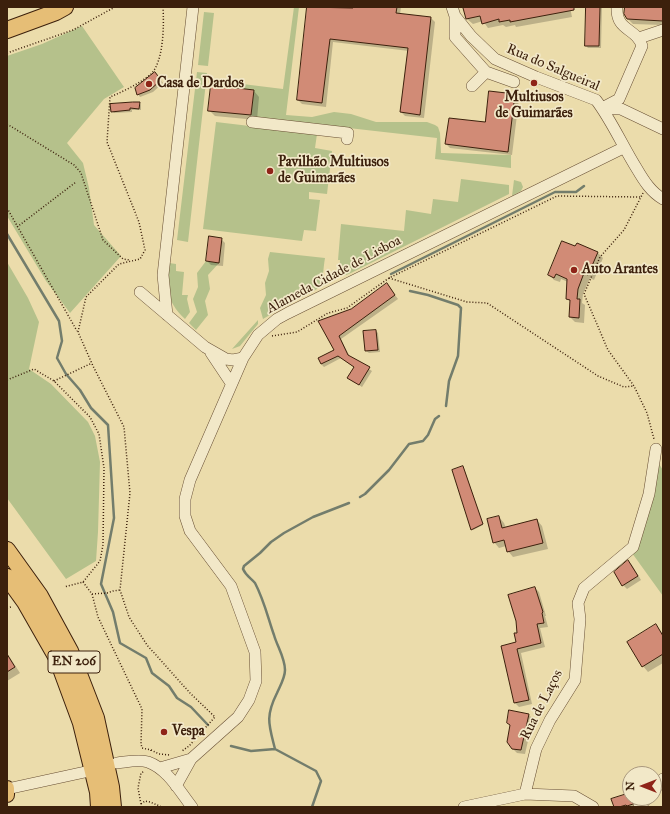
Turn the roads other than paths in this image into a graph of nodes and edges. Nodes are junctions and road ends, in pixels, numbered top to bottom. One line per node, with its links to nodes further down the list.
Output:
1 (44, 7): 6 (highway)
2 (65, 7): 7 (highway)
3 (193, 7): 20 (street)
4 (617, 7): 9 (street)
5 (453, 11): 10 (street); 13 (street, Rua do Salgueiral)
6 (7, 21)
7 (7, 30)
8 (663, 30): 9 (street)
9 (639, 38): 13 (street)
10 (486, 72): 11 (street); 12 (street)
11 (514, 82)
12 (472, 86)
13 (602, 108): 15 (street); 17 (street, Rua do Salgueiral)
14 (252, 122): 16 (street)
15 (663, 130)
16 (347, 139)
17 (623, 148): 18 (street, Rua do Salgueiral); 22 (street, Alameda Cidade de Lisboa)
18 (663, 199)
19 (140, 292): 20 (street)
20 (167, 315): 21 (street)
21 (205, 346): 22 (street); 23 (street)
22 (243, 358): 23 (street, Alameda Cidade de Lisboa)
23 (231, 383): 27 (street, Alameda Cidade de Lisboa)
24 (659, 453): 33 (street, Rua de Laços)
25 (7, 550): 36 (highway, EN 206)
26 (7, 576): 35 (highway, EN 206)
27 (191, 759): 29 (street, Alameda Cidade de Lisboa); 31 (street, Alameda Cidade de Lisboa)
28 (117, 763): 29 (street)
29 (160, 768): 31 (street)
30 (85, 772): 32 (street)
31 (176, 786): 37 (street)
32 (7, 788): 34 (main road)
33 (525, 794): 38 (street); 39 (street)
34 (7, 795)
35 (99, 807)
36 (113, 807)
37 (192, 807)
38 (464, 807)
39 (593, 807)

